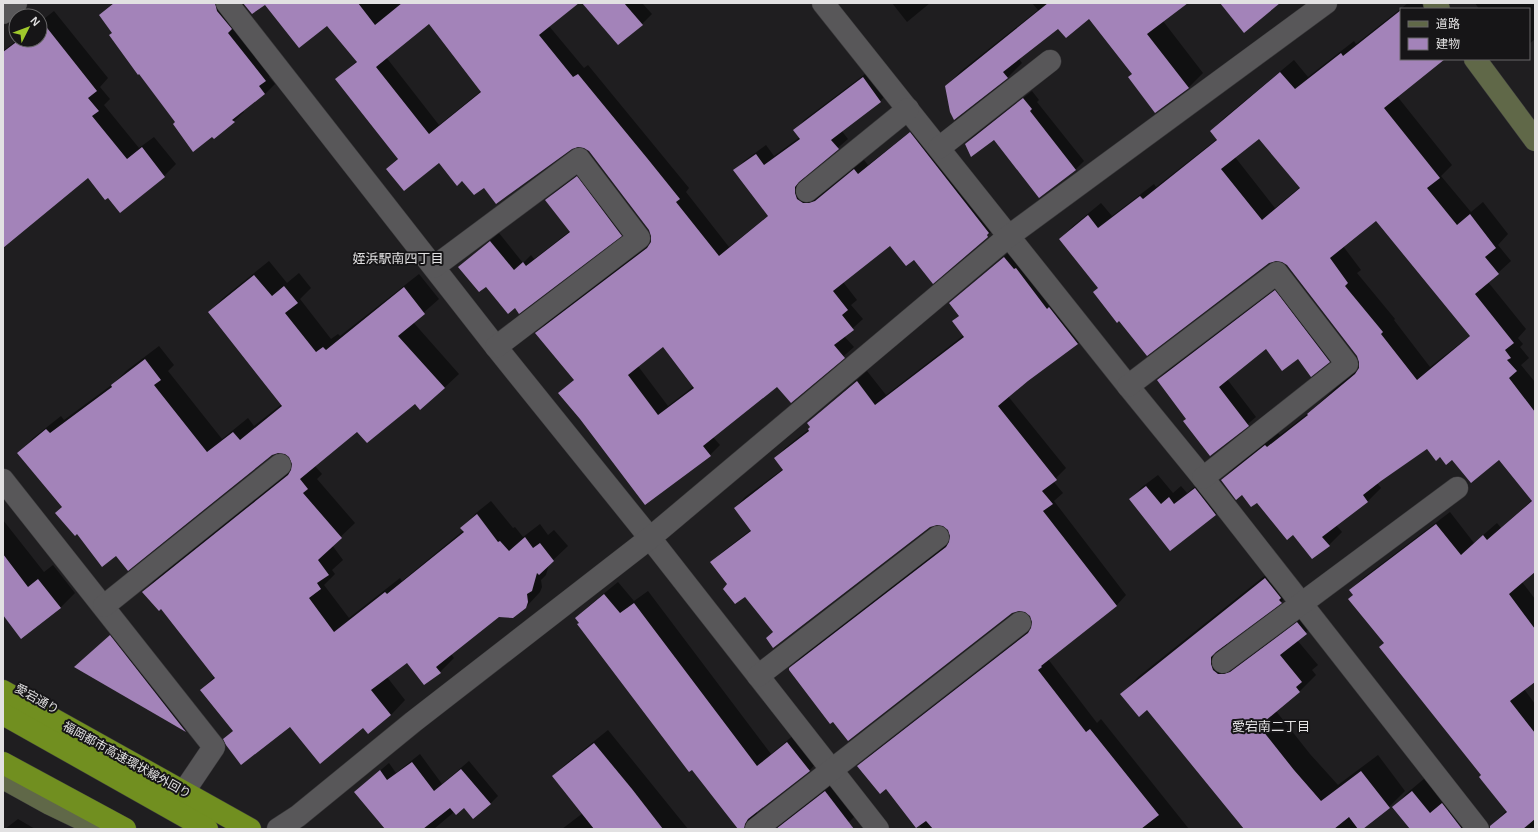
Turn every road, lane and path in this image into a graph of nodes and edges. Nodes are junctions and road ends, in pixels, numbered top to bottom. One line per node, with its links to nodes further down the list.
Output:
1 (16, 3): 5 (street)
2 (227, 3): 13 (street)
3 (823, 3): 8 (street)
4 (1326, 3): 12 (street)
5 (3, 13)
6 (1477, 60): 9 (street)
7 (1050, 61): 10 (street)
8 (908, 109): 10 (street); 11 (street)
9 (1535, 140)
10 (939, 148): 12 (street)
11 (807, 191)
12 (1009, 236): 15 (street); 21 (street)
13 (434, 267): 14 (street); 14 (street)
14 (496, 347): 21 (street)
15 (1128, 386): 17 (street); 17 (street)
16 (280, 465): 23 (street)
17 (1203, 478): 22 (street)
18 (3, 480): 23 (street)
19 (1458, 488): 22 (street)
20 (938, 537): 26 (street)
21 (650, 538): 26 (street); 39 (street)
22 (1302, 603): 25 (street); 42 (street)
23 (104, 606): 33 (street)
24 (1020, 623): 31 (street)
25 (1223, 662)
26 (758, 676): 31 (street)
27 (3, 681): 33 (street, 愛宕通り)
28 (3, 690): 37 (highway, 福岡都市高速環状線外回り)
29 (3, 714): 36 (highway)
30 (3, 762): 35 (highway)
31 (831, 770): 40 (street); 41 (street)
32 (3, 778): 34 (street)
33 (187, 788): 38 (street, 愛宕通り)
34 (102, 829)
35 (125, 829)
36 (207, 829)
37 (250, 829)
38 (255, 829)
39 (278, 829)
40 (756, 829)
41 (878, 829)
42 (1478, 829)

